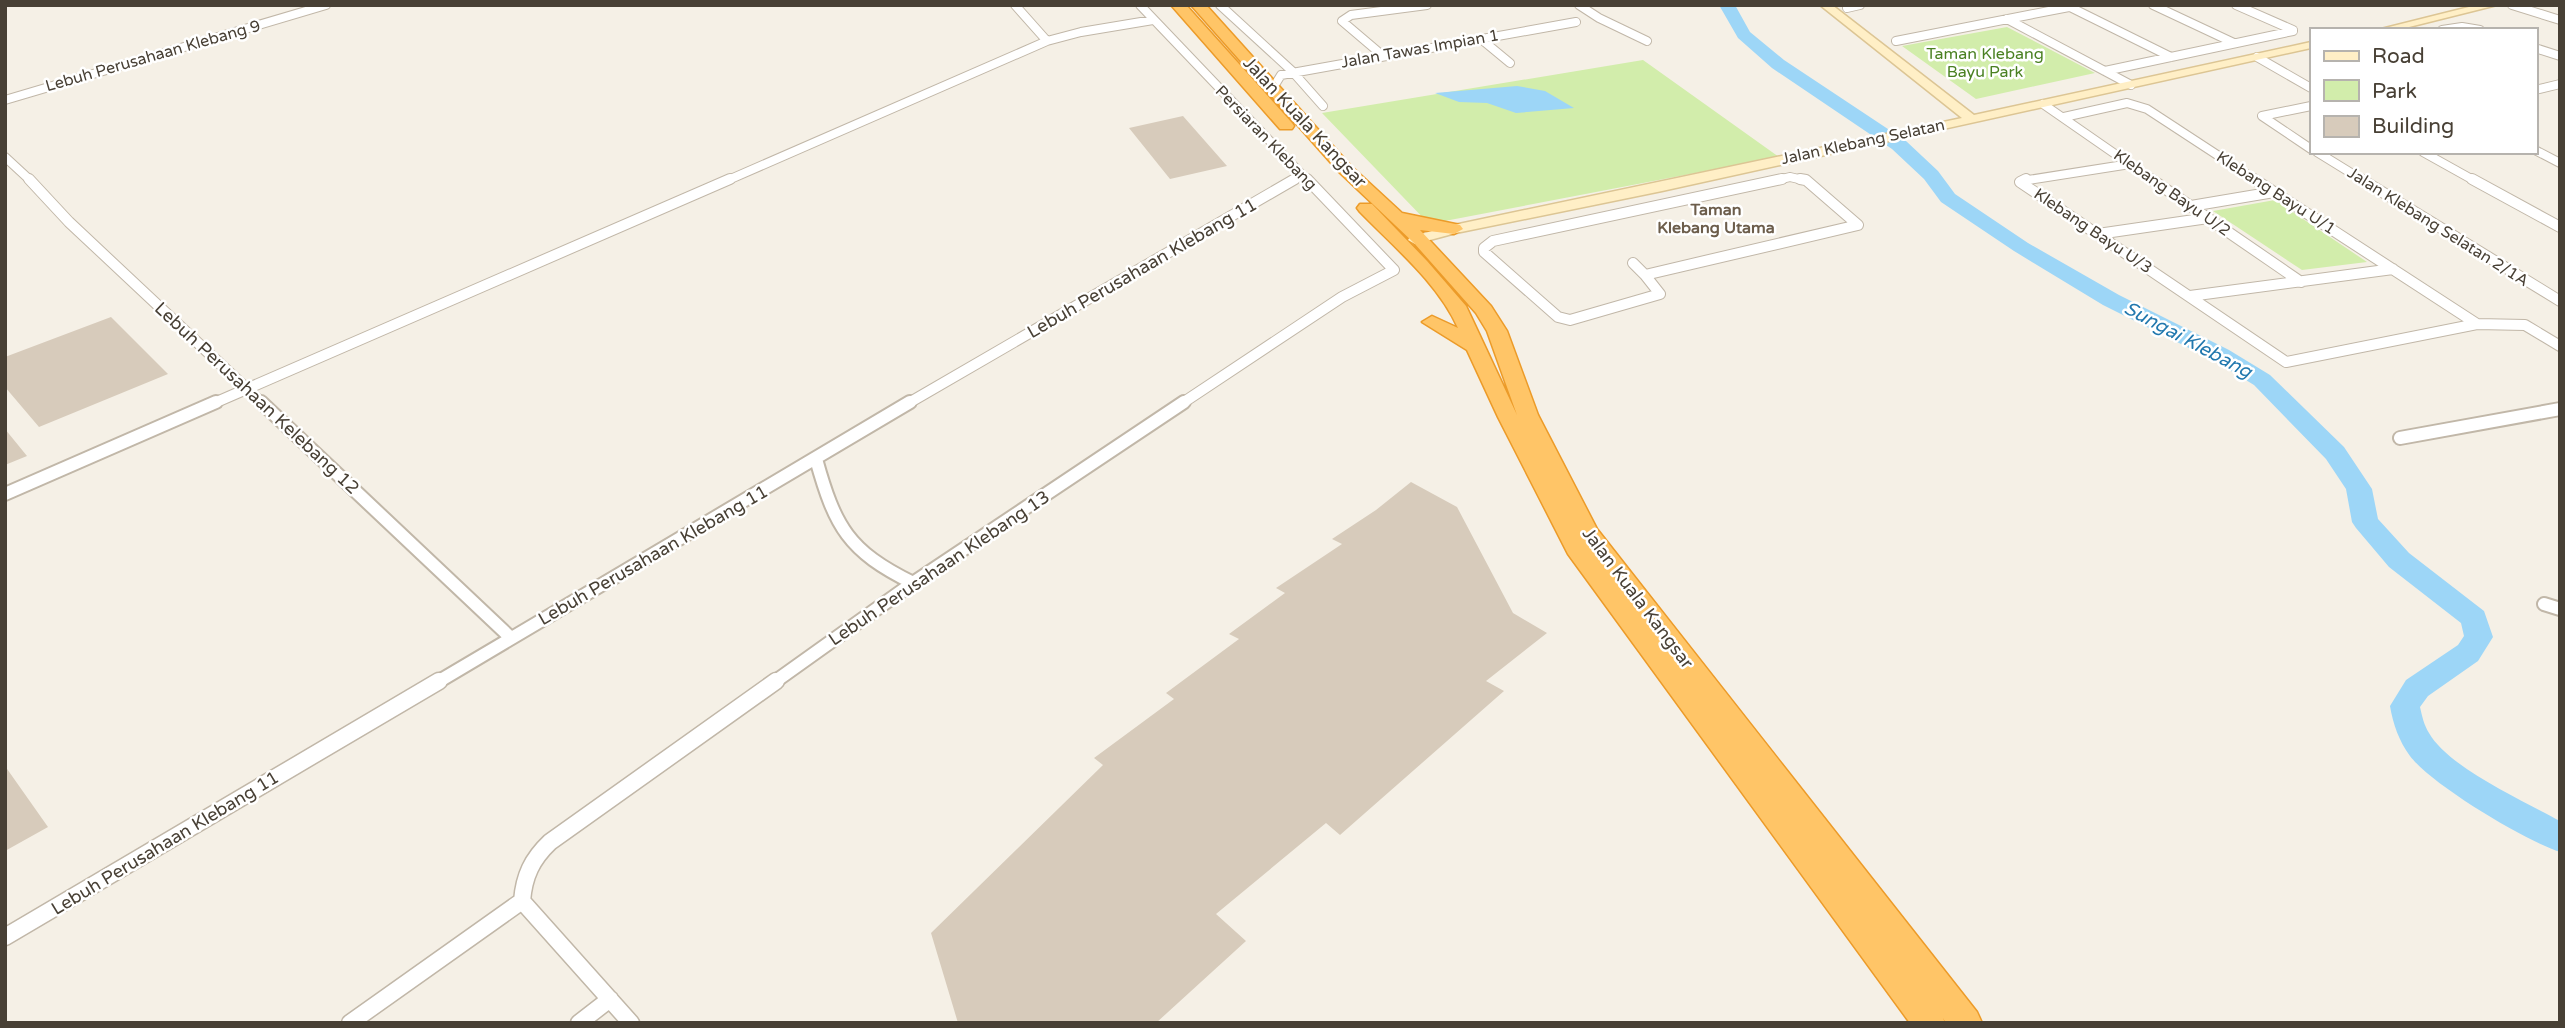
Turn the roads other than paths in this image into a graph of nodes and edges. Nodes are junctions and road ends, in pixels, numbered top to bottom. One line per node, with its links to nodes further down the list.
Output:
1 (326, 5): 42 (street, Lebuh Perusahaan Klebang 9)
2 (1015, 5): 23 (street)
3 (1140, 5): 18 (street, Persiaran Klebang)
4 (1178, 5): 56 (highway, Jalan Kuala Kangsar)
5 (1198, 5): 33 (highway, Jalan Kuala Kangsar)
6 (1220, 5): 36 (street)
7 (1427, 5): 29 (street)
8 (1579, 5): 24 (street)
9 (1825, 5): 47 (street)
10 (1860, 5): 16 (street)
11 (2153, 5): 26 (street)
12 (2236, 5): 26 (street)
13 (2492, 5): 21 (street)
14 (2512, 5): 19 (street)
15 (2067, 6): 17 (street); 31 (street)
16 (1847, 8)
17 (2007, 19): 25 (street); 35 (street)
18 (1153, 20): 23 (street); 55 (street, Persiaran Klebang)
19 (2560, 20)
20 (1576, 22): 22 (street, Jalan Tawas Impian 1)
21 (2391, 28)
22 (1481, 39): 29 (street, Jalan Tawas Impian 1); 34 (street)
23 (1047, 41): 79 (street)
24 (1647, 41)
25 (1896, 41)
26 (2234, 43): 31 (street)
27 (2310, 45): 32 (street, Jalan Klebang Selatan)
28 (2537, 49): 30 (street)
29 (1382, 55): 36 (street, Jalan Tawas Impian 1)
30 (2560, 56)
31 (2172, 57): 35 (street)
32 (2257, 57): 39 (street, Jalan Klebang Selatan); 40 (street)
33 (1249, 61): 37 (highway, Jalan Kuala Kangsar)
34 (1510, 64)
35 (2105, 71): 39 (street)
36 (1294, 72): 37 (street, Jalan Tawas Impian 1); 44 (street)
37 (1277, 81): 61 (highway, Jalan Kuala Kangsar)
38 (2560, 84): 41 (street)
39 (2131, 85): 43 (street, Jalan Klebang Selatan)
40 (2310, 87)
41 (2537, 90)
42 (5, 98)
43 (2043, 104): 46 (street, Klebang Bayu U/2); 47 (street, Jalan Klebang Selatan)
44 (1323, 106)
45 (2310, 106): 48 (street)
46 (2064, 117): 54 (street, Klebang Bayu U/2); 58 (street, Klebang Bayu U/1)
47 (1970, 118): 57 (street, Jalan Klebang Selatan)
48 (2310, 148)
49 (2537, 151): 53 (street)
50 (2320, 154): 74 (street, Jalan Klebang Selatan 2/1A)
51 (2427, 154): 63 (street)
52 (5, 157): 79 (street, Lebuh Perusahaan Kelebang 12)
53 (2560, 163)
54 (2130, 164): 60 (street, Klebang Bayu U/2); 65 (street, Klebang Bayu U/3)
55 (1302, 175): 70 (street, Persiaran Klebang); 82 (street, Lebuh Perusahaan Klebang 11)
56 (1343, 184): 66 (highway); 68 (highway, Jalan Kuala Kangsar)
57 (1662, 187): 59 (street); 64 (street, Jalan Klebang Selatan)
58 (2274, 192): 60 (street); 69 (street, Klebang Bayu U/1)
59 (1678, 201): 71 (street); 71 (street)
60 (2191, 206): 62 (street, Klebang Bayu U/2)
61 (1393, 214): 64 (highway); 66 (highway, Jalan Kuala Kangsar)
62 (2208, 218): 65 (street); 72 (street, Klebang Bayu U/2)
63 (2560, 227)
64 (1454, 229): 66 (street, Jalan Klebang Selatan); 68 (highway)
65 (2098, 234): 73 (street, Klebang Bayu U/3)
66 (1417, 239): 68 (highway)
67 (1633, 264): 71 (street)
68 (1435, 268): 77 (highway, Jalan Kuala Kangsar); 95 (highway, Jalan Kuala Kangsar)
69 (2393, 269): 72 (street); 76 (street, Klebang Bayu U/1)
70 (1394, 270): 84 (street, Lebuh Perusahaan Klebang 13)
71 (1645, 275)
72 (2301, 282): 73 (street)
73 (2190, 296): 76 (street, Klebang Bayu U/3)
74 (2560, 302)
75 (1432, 322): 77 (highway)
76 (2477, 324): 78 (street, Klebang Bayu U/3)
77 (1475, 346): 94 (highway, Jalan Kuala Kangsar)
78 (2560, 346)
79 (248, 389): 83 (street); 87 (street, Lebuh Perusahaan Kelebang 12)
80 (2560, 409): 81 (street)
81 (2400, 438)
82 (816, 459): 84 (street); 87 (street, Lebuh Perusahaan Klebang 11)
83 (5, 494)
84 (913, 583): 88 (street, Lebuh Perusahaan Klebang 13)
85 (2544, 604): 86 (street)
86 (2560, 609)
87 (511, 638): 89 (street, Lebuh Perusahaan Klebang 11)
88 (522, 901): 90 (street); 91 (street)
89 (5, 937)
90 (610, 999): 92 (street); 93 (street)
91 (350, 1023)
92 (579, 1023)
93 (631, 1023)
94 (1929, 1023)
95 (1966, 1023)

